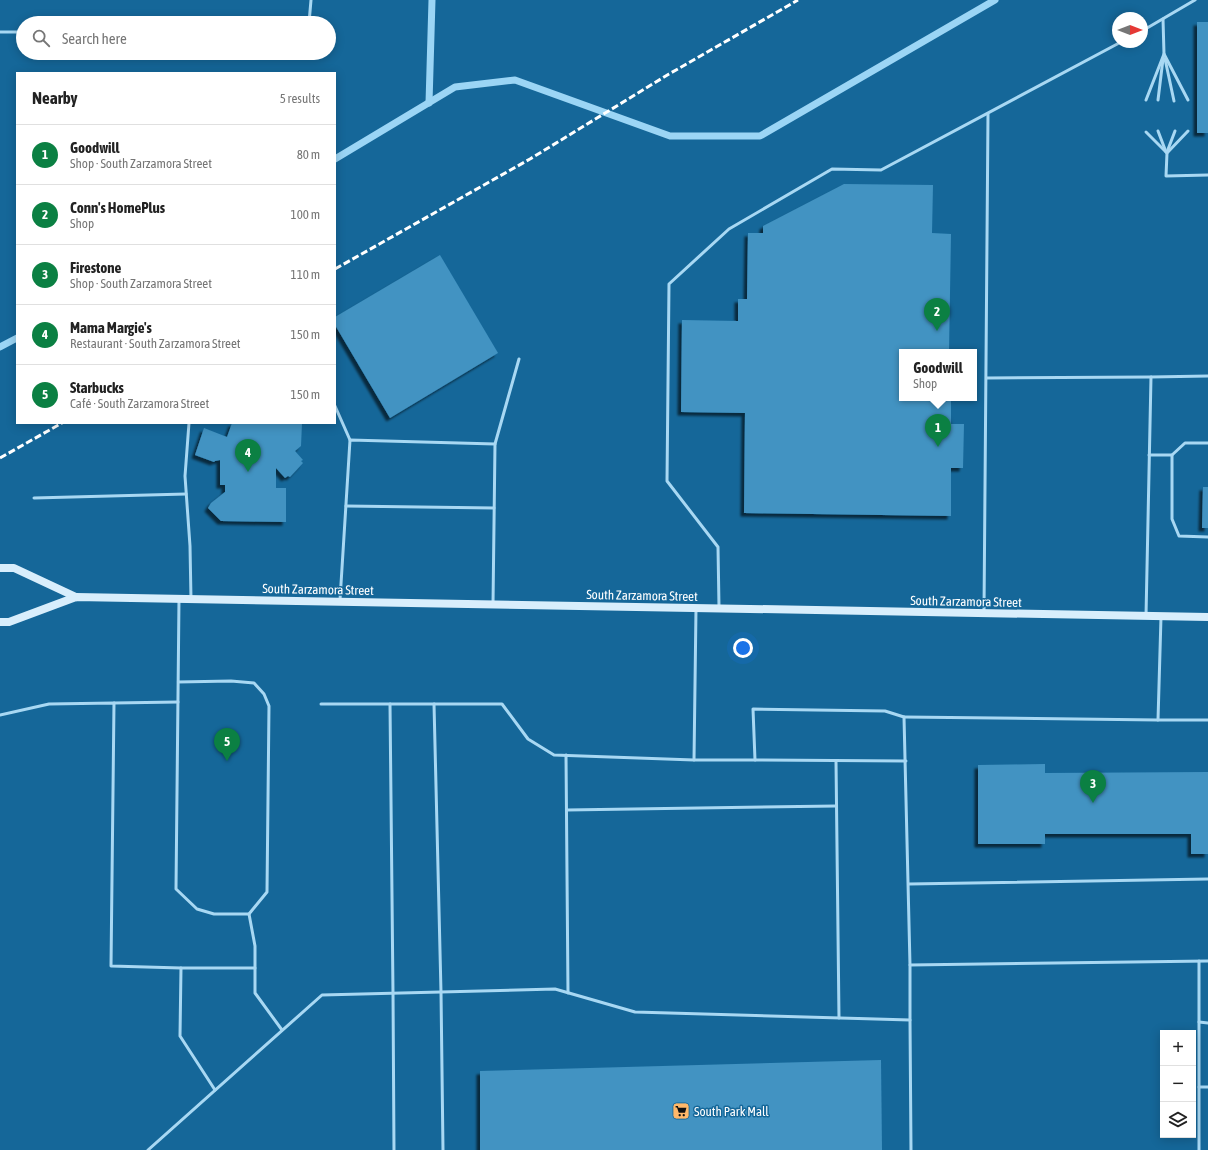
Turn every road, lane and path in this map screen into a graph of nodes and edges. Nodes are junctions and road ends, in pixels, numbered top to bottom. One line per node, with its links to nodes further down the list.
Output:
1 (311, 0): 3 (lane)
2 (1195, 0): 4 (lane)
3 (310, 16)
4 (1163, 19): 5 (lane); 9 (lane)
5 (1148, 28)
6 (0, 32): 7 (lane)
7 (16, 32)
8 (1112, 47): 14 (lane)
9 (1164, 54): 10 (lane); 11 (lane); 12 (lane); 13 (lane)
10 (1146, 100)
11 (1158, 100)
12 (1188, 100)
13 (1174, 101)
14 (988, 114): 24 (lane); 44 (lane)
15 (1158, 131): 19 (lane)
16 (1175, 131): 19 (lane)
17 (1188, 131): 19 (lane)
18 (1146, 132): 19 (lane)
19 (1166, 153): 20 (lane)
20 (1208, 175)
21 (519, 359): 28 (lane)
22 (1208, 376): 23 (lane)
23 (1151, 377): 24 (lane); 30 (lane)
24 (987, 378): 45 (lane)
25 (336, 408): 27 (lane)
26 (189, 424): 32 (lane)
27 (350, 440): 28 (lane); 34 (lane)
28 (495, 444): 35 (lane)
29 (1208, 444): 31 (lane)
30 (1149, 455): 31 (lane); 46 (lane)
31 (1172, 455): 36 (lane)
32 (186, 494): 33 (lane); 40 (lane)
33 (34, 498)
34 (346, 506): 35 (lane); 41 (lane)
35 (494, 508): 42 (lane)
36 (1208, 537)
37 (0, 568): 38 (main road, South Zarzamora Street)
38 (76, 597): 39 (main road, South Zarzamora Street); 49 (main road, South Zarzamora Street)
39 (179, 599): 40 (main road, South Zarzamora Street); 50 (lane)
40 (191, 599): 41 (main road, South Zarzamora Street)
41 (340, 602): 42 (main road, South Zarzamora Street)
42 (493, 605): 43 (main road, South Zarzamora Street)
43 (696, 608): 44 (main road, South Zarzamora Street); 61 (lane)
44 (719, 609): 45 (main road, South Zarzamora Street)
45 (984, 614): 46 (main road, South Zarzamora Street)
46 (1146, 616): 47 (main road, South Zarzamora Street)
47 (1161, 617): 48 (main road, South Zarzamora Street); 58 (lane)
48 (1208, 618)
49 (0, 622)
50 (178, 682): 51 (lane); 69 (lane)
51 (178, 702): 52 (lane); 69 (lane)
52 (114, 703): 56 (lane); 73 (lane)
53 (321, 704): 54 (lane)
54 (390, 704): 55 (lane); 77 (lane)
55 (434, 704): 60 (lane); 75 (lane)
56 (0, 715)
57 (904, 717): 58 (lane); 62 (lane); 64 (lane)
58 (1158, 720): 59 (lane)
59 (1208, 720)
60 (566, 755): 61 (lane); 66 (lane)
61 (694, 760): 62 (lane)
62 (755, 760): 63 (lane)
63 (836, 761): 64 (lane); 65 (lane)
64 (906, 761): 68 (lane)
65 (836, 806): 66 (lane); 78 (lane)
66 (567, 810): 76 (lane)
67 (1208, 879): 68 (lane)
68 (909, 884): 72 (lane)
69 (249, 914): 74 (lane)
70 (1199, 961): 71 (lane); 72 (lane); 80 (lane)
71 (1208, 961)
72 (910, 965): 79 (lane)
73 (181, 968): 74 (lane); 85 (lane)
74 (255, 968): 82 (lane)
75 (441, 992): 76 (lane); 77 (lane); 88 (lane)
76 (568, 992): 78 (lane)
77 (394, 993): 82 (lane); 87 (lane)
78 (839, 1018): 79 (lane)
79 (910, 1020): 89 (lane)
80 (1199, 1022): 81 (lane); 83 (lane)
81 (1208, 1023)
82 (282, 1030): 85 (lane)
83 (1199, 1087): 84 (lane); 90 (lane)
84 (1208, 1087)
85 (215, 1090): 86 (lane)
86 (148, 1150)
87 (394, 1150)
88 (443, 1150)
89 (911, 1150)
90 (1199, 1150)

